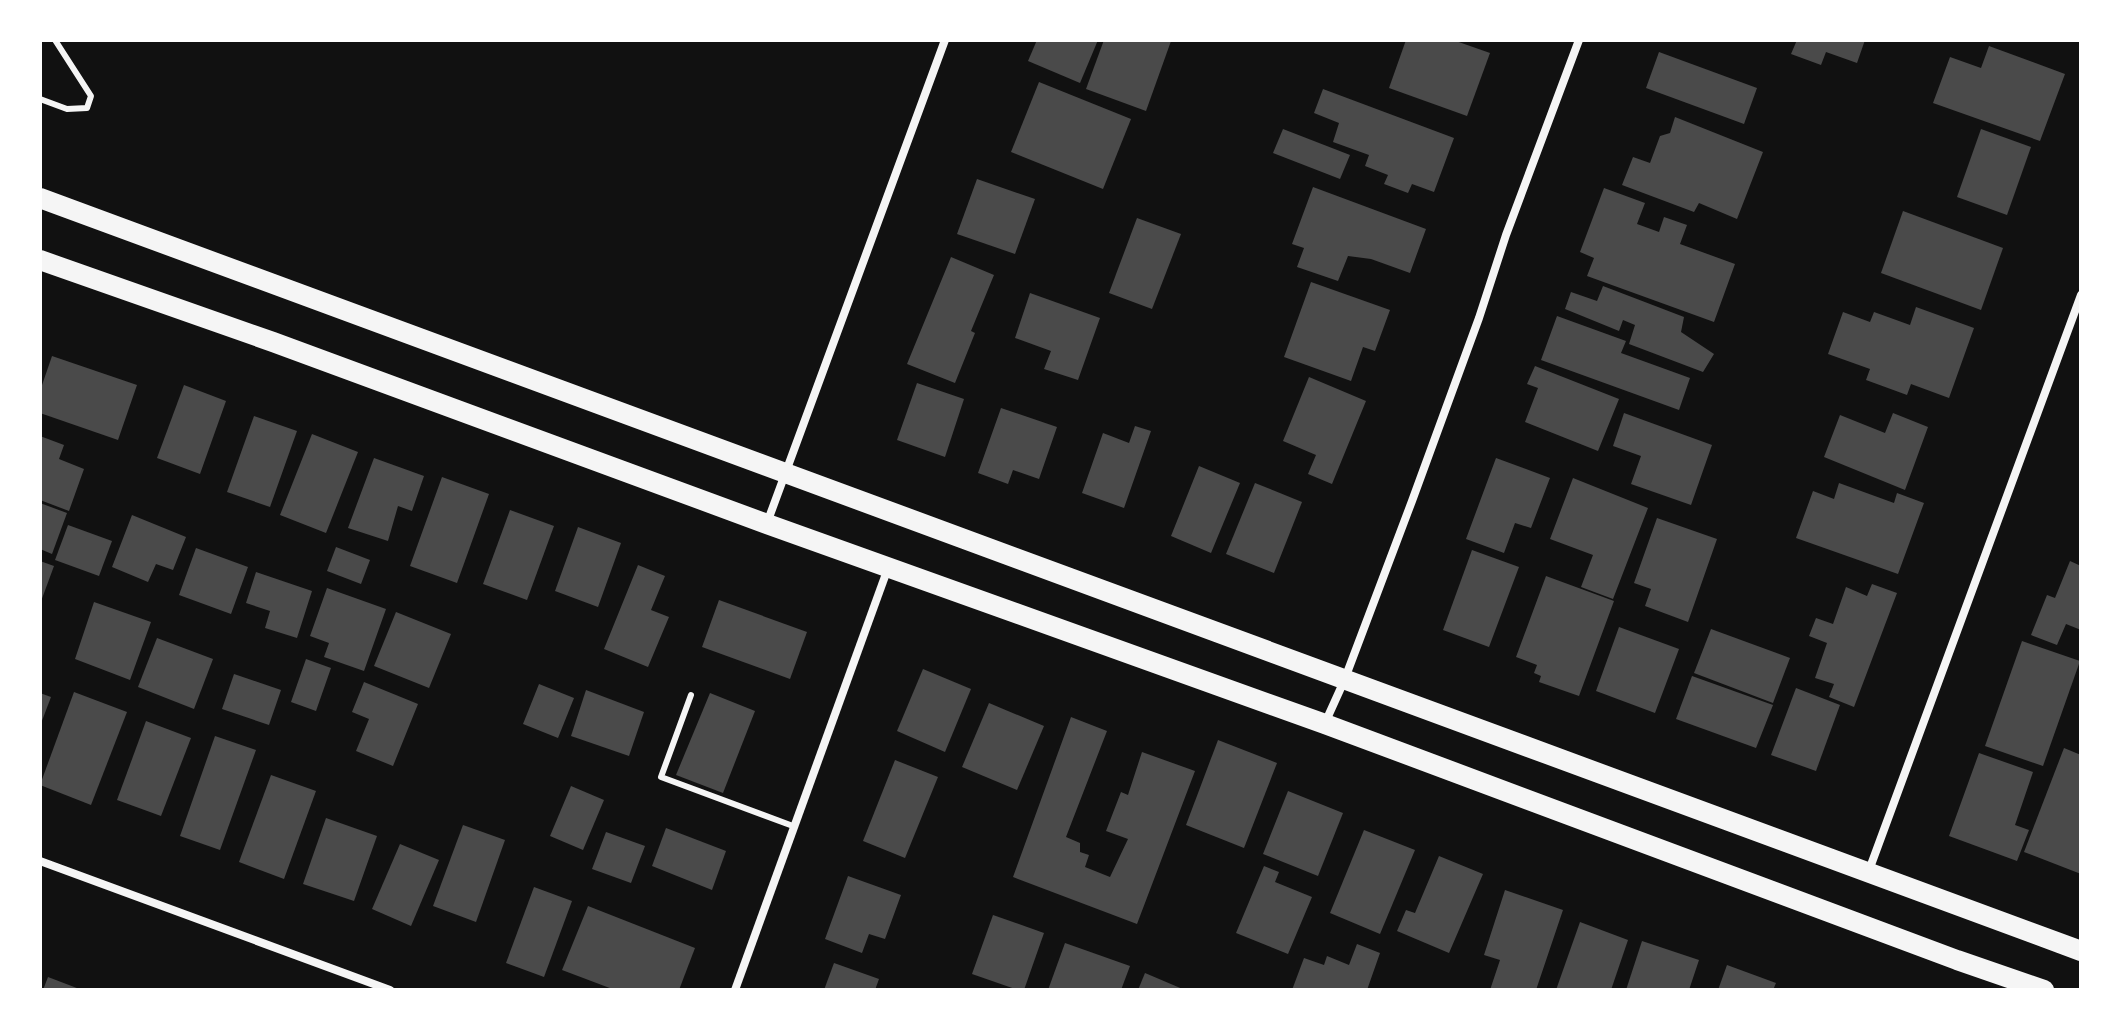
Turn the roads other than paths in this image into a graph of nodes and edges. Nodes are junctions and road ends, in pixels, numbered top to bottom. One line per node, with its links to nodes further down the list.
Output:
1 (55, 40): 4 (lane)
2 (945, 40): 8 (street)
3 (1579, 40): 11 (street)
4 (40, 99)
5 (40, 198): 8 (main road)
6 (40, 260): 9 (main road)
7 (2081, 295): 16 (street)
8 (786, 472): 9 (street); 11 (main road)
9 (767, 524): 10 (main road)
10 (888, 567): 13 (main road); 14 (street)
11 (1344, 681): 13 (street); 16 (main road)
12 (691, 695): 14 (lane)
13 (1325, 724): 20 (main road)
14 (793, 826): 19 (street)
15 (40, 861): 18 (street)
16 (1868, 874): 17 (main road)
17 (2081, 951)
18 (390, 990)
19 (735, 990)
20 (2044, 990)

